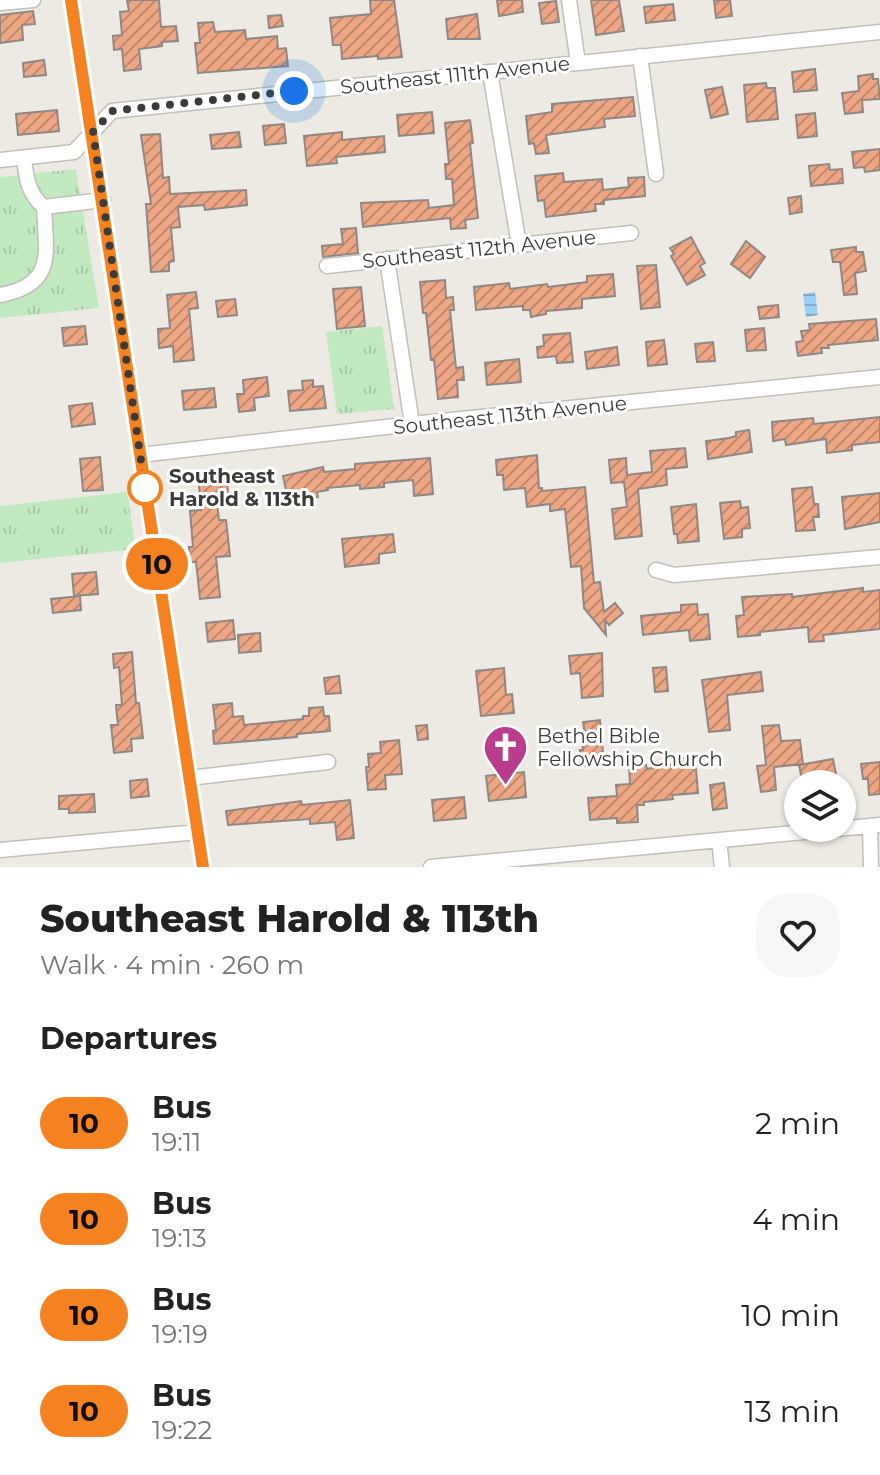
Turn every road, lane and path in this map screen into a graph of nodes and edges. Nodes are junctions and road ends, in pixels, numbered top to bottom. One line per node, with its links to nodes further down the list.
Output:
1 (33, 0): 4 (street)
2 (71, 0): 9 (street)
3 (569, 0): 7 (street)
4 (0, 3)
5 (880, 32): 6 (street, Southeast 111th Avenue)
6 (640, 56): 7 (street, Southeast 111th Avenue); 12 (street)
7 (578, 63): 8 (street, Southeast 111th Avenue)
8 (490, 72): 9 (street, Southeast 111th Avenue); 16 (street)
9 (93, 132): 10 (street, Southeast 111th Avenue); 13 (street)
10 (24, 158): 11 (street, Southeast 111th Avenue); 14 (street)
11 (0, 160)
12 (656, 174)
13 (103, 200): 14 (street); 22 (street)
14 (44, 207): 19 (street)
15 (631, 233): 16 (street, Southeast 112th Avenue)
16 (519, 245): 17 (street, Southeast 112th Avenue)
17 (387, 259): 18 (street, Southeast 112th Avenue); 21 (street)
18 (327, 266)
19 (0, 295)
20 (880, 377): 21 (street, Southeast 113th Avenue)
21 (412, 424): 22 (street, Southeast 113th Avenue)
22 (140, 455): 26 (street)
23 (880, 557): 24 (street)
24 (656, 570)
25 (328, 762): 26 (street)
26 (189, 778): 28 (street)
27 (875, 826): 29 (street); 35 (street)
28 (198, 832): 30 (street); 32 (street)
29 (719, 840): 31 (street); 34 (street)
30 (0, 850)
31 (588, 860): 33 (street)
32 (203, 867)
33 (431, 867)
34 (722, 867)
35 (871, 867)

